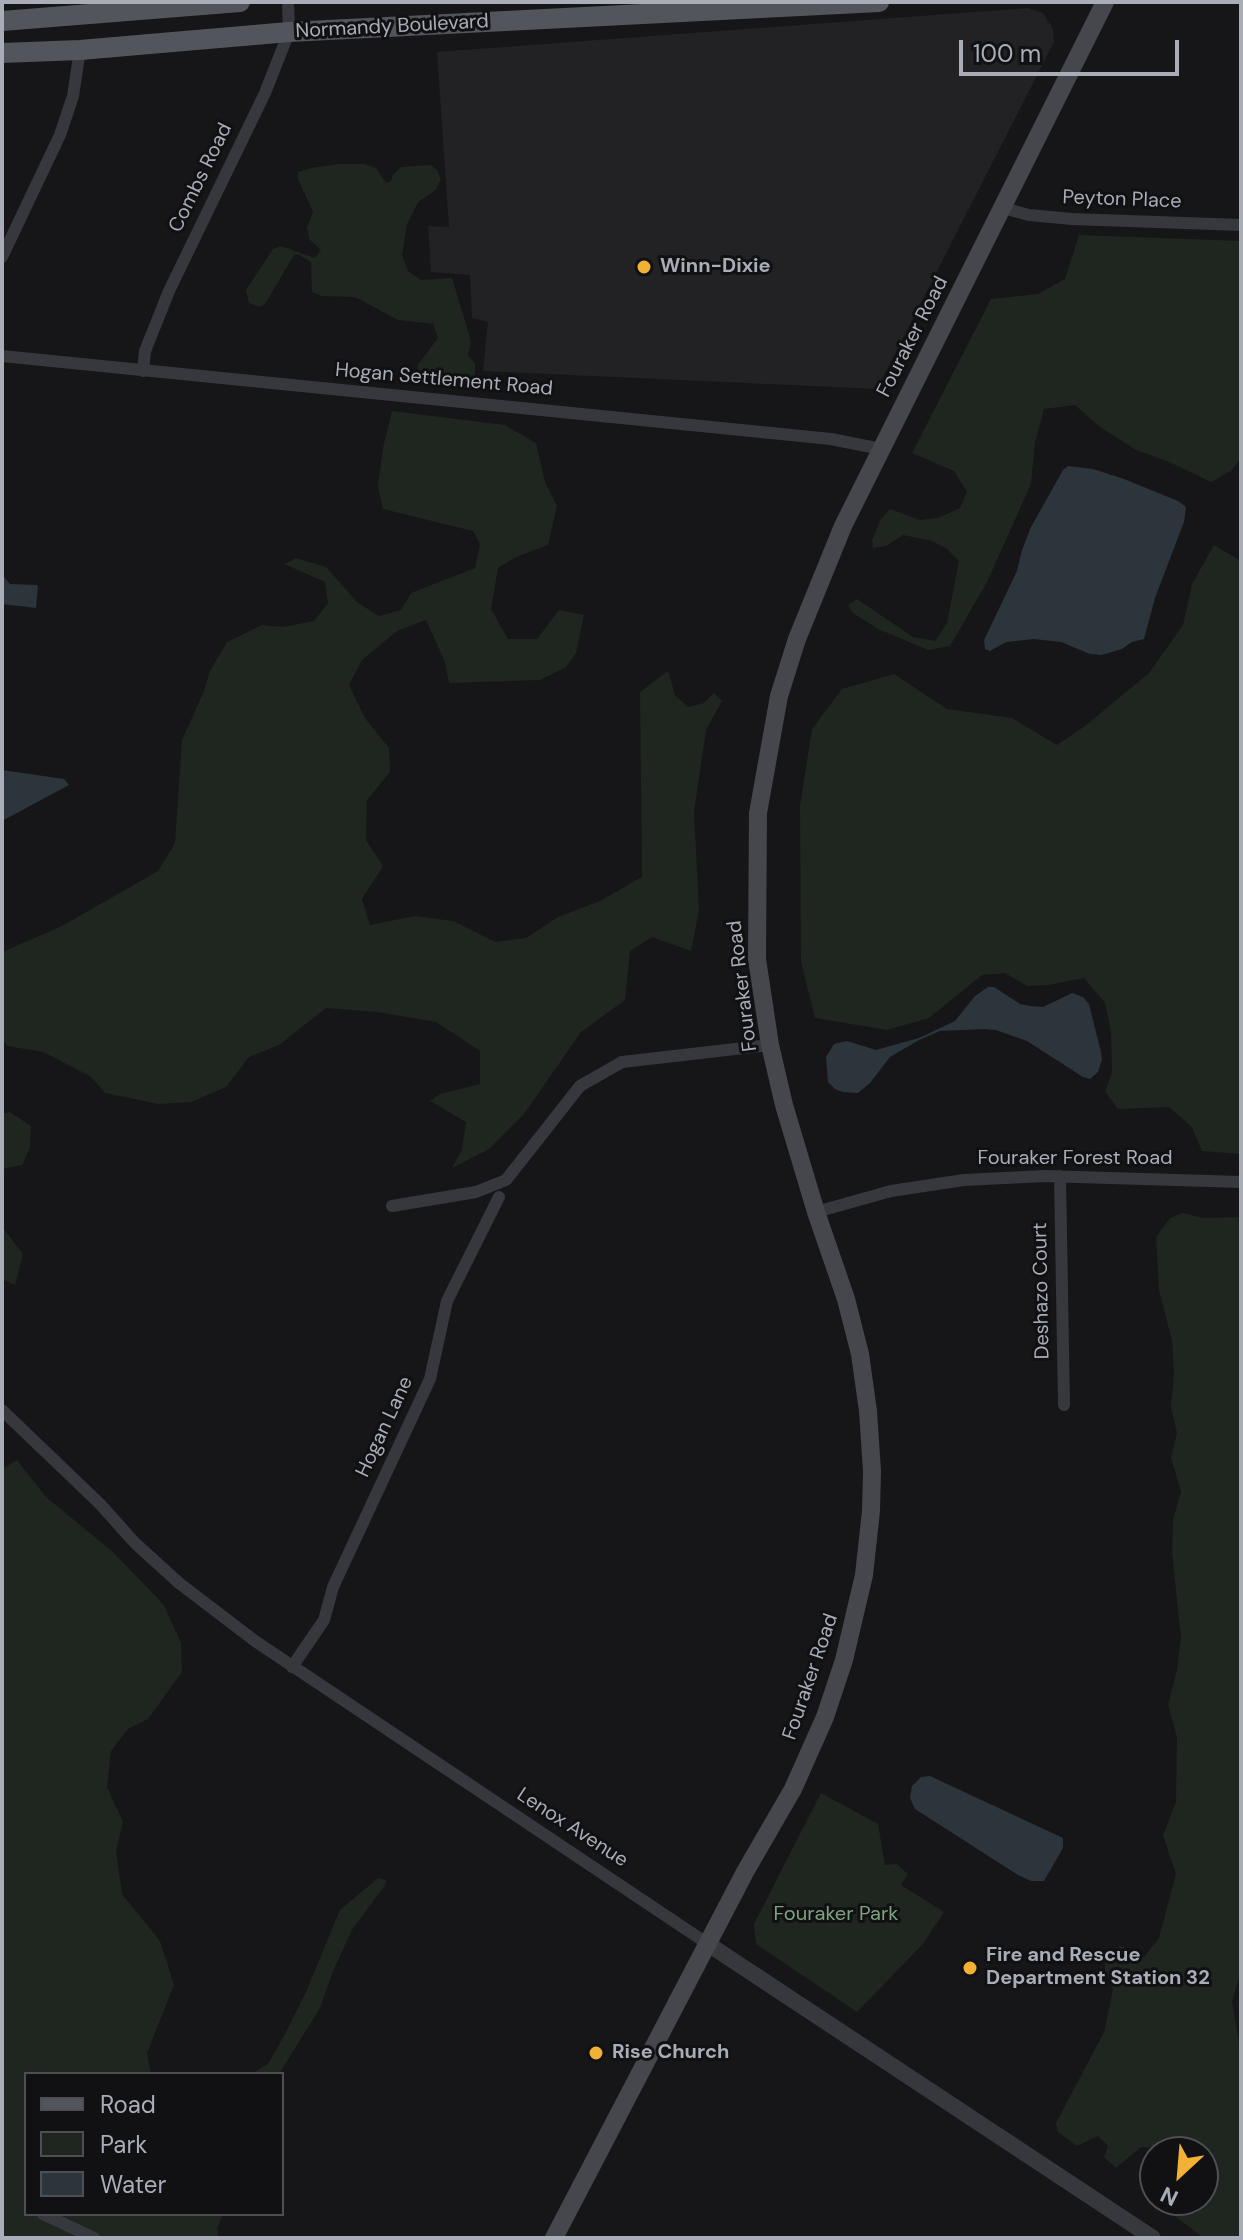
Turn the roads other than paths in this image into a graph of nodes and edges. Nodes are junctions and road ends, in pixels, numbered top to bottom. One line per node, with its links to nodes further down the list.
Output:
1 (240, 2): 5 (main road)
2 (288, 2): 6 (street, Combs Road)
3 (879, 2): 6 (main road, Normandy Boulevard)
4 (1105, 2): 9 (main road, Fouraker Road)
5 (2, 21)
6 (289, 32): 7 (main road, Normandy Boulevard); 13 (street, Combs Road)
7 (80, 50): 8 (main road, Normandy Boulevard); 11 (street)
8 (2, 53)
9 (1003, 208): 10 (street, Peyton Place); 14 (main road, Fouraker Road)
10 (1241, 225)
11 (2, 257)
12 (2, 356): 13 (street, Hogan Settlement Road)
13 (143, 371): 14 (street, Hogan Settlement Road)
14 (881, 449): 15 (main road, Fouraker Road)
15 (770, 1045): 19 (street); 20 (main road, Fouraker Road)
16 (1060, 1176): 17 (street, Fouraker Forest Road); 20 (street, Fouraker Forest Road); 21 (street, Deshazo Court)
17 (1241, 1182)
18 (499, 1197): 23 (street, Hogan Lane)
19 (392, 1206)
20 (816, 1212): 24 (main road, Fouraker Road)
21 (1064, 1405)
22 (2, 1410): 23 (street, Lenox Avenue)
23 (292, 1667): 24 (street, Lenox Avenue)
24 (708, 1944): 27 (main road, Fouraker Road); 28 (street, Lenox Avenue)
25 (47, 2216): 26 (street)
26 (94, 2238)
27 (554, 2238)
28 (1153, 2238)

